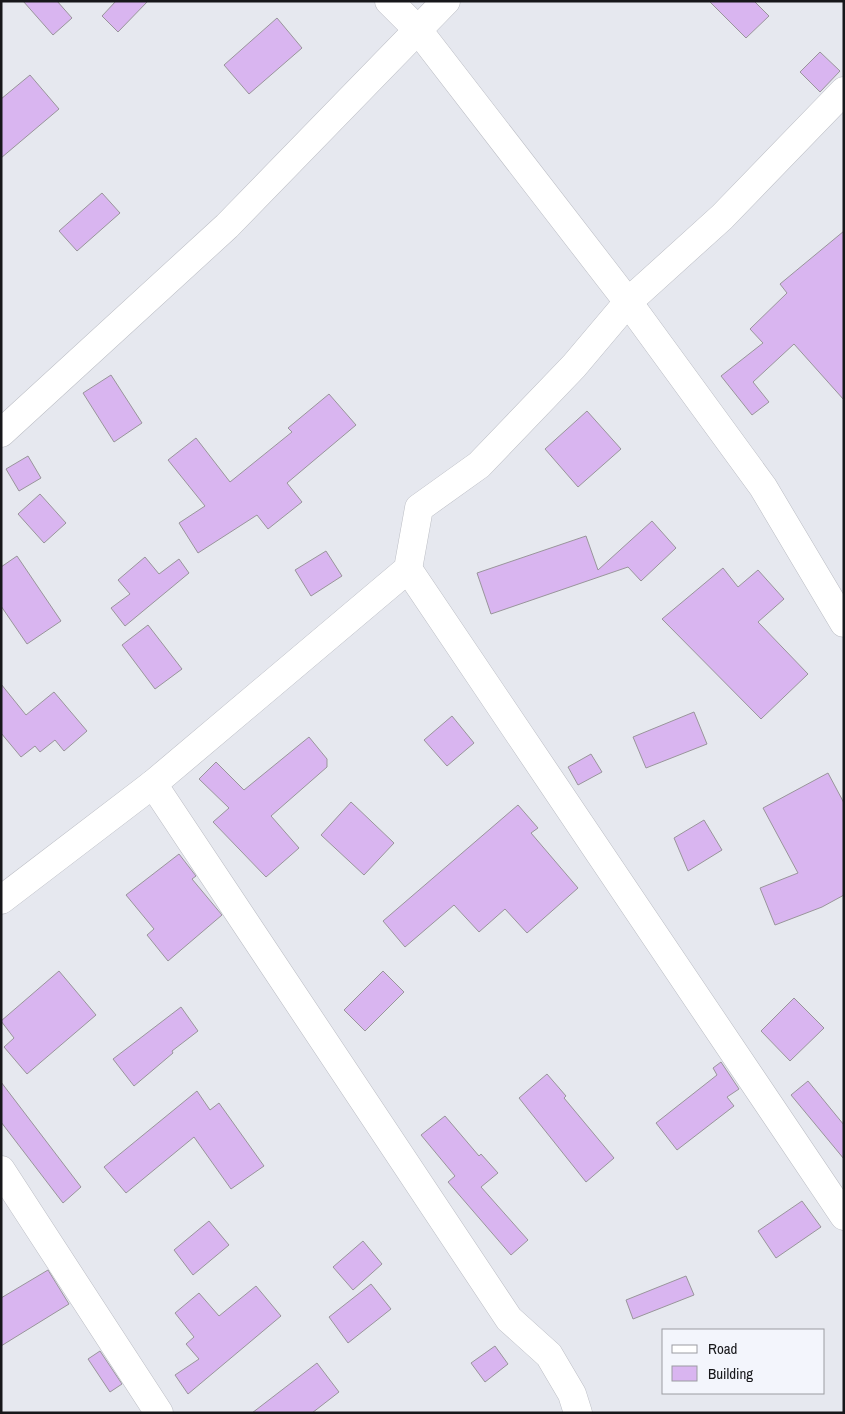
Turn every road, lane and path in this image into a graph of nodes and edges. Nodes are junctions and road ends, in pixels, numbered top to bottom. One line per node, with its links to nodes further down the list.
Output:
1 (389, 1): 3 (street)
2 (446, 1): 3 (street)
3 (418, 30): 5 (street); 6 (street)
4 (844, 91): 5 (street)
5 (628, 302): 7 (street); 8 (street)
6 (1, 432)
7 (408, 569): 9 (street); 12 (street)
8 (844, 623)
9 (153, 784): 10 (street); 14 (street)
10 (1, 900)
11 (1, 1170): 13 (street)
12 (844, 1216)
13 (159, 1413)
14 (578, 1413)

